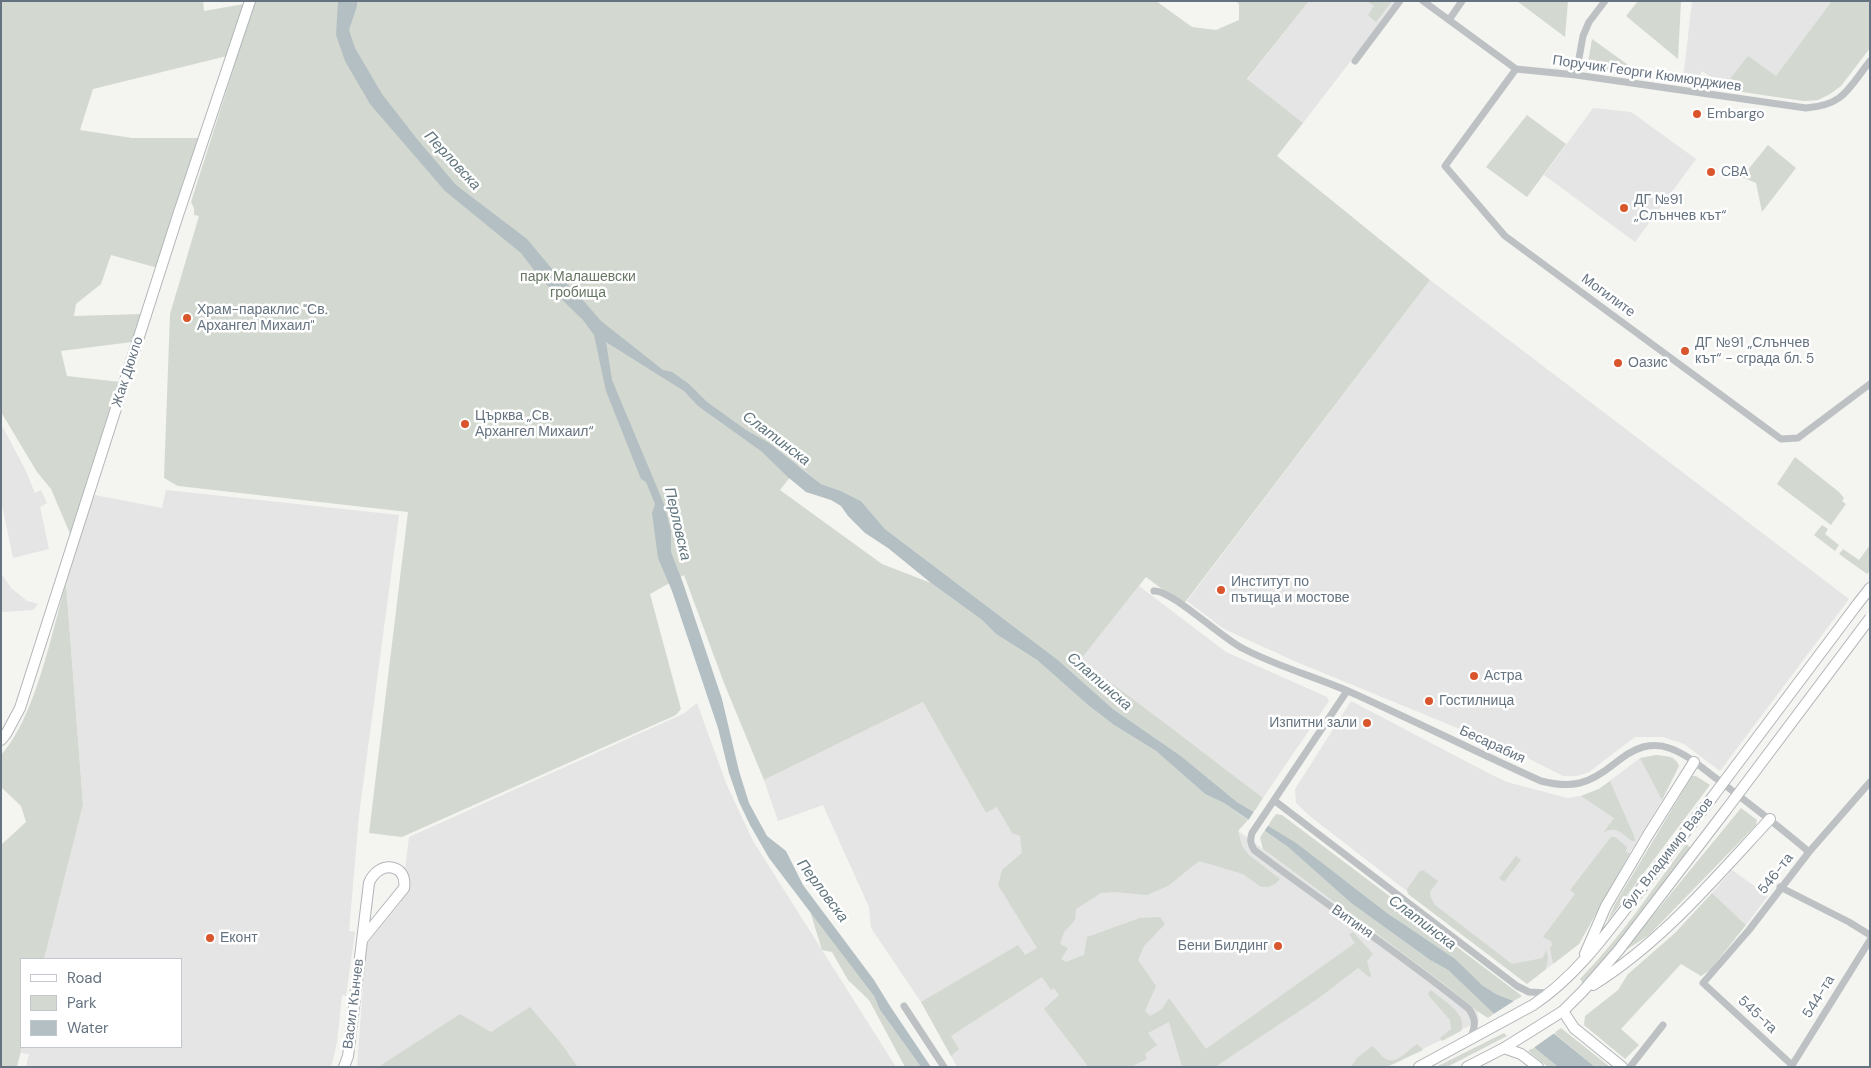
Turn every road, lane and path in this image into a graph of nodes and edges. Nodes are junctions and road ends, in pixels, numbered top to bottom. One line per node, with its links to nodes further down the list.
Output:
1 (250, 1): 16 (main road, Жак Дюкло)
2 (1400, 1): 7 (street)
3 (1423, 1): 6 (street)
4 (1462, 1): 6 (street)
5 (1605, 1): 10 (street)
6 (1448, 20): 9 (street)
7 (1355, 61)
8 (1870, 61): 10 (street, Поручик Георги Кюмюрджиев)
9 (1516, 69): 10 (street, Поручик Георги Кюмюрджиев); 11 (street, Могилите)
10 (1576, 75)
11 (1870, 384)
12 (1870, 588): 26 (main road, бул. Владимир Вазов, bridge)
13 (1154, 592): 15 (street, Бесарабия)
14 (1870, 618): 28 (main road, бул. Владимир Вазов, bridge)
15 (1347, 691): 17 (street, Бесарабия); 19 (street, Витиня)
16 (1, 740)
17 (1694, 762): 20 (street, Бесарабия); 26 (main road)
18 (1870, 782): 21 (street, 546-та)
19 (1275, 801): 29 (street); 33 (street, Витиня)
20 (1770, 819): 21 (street, Бесарабия); 28 (main road)
21 (1809, 852): 22 (street, 546-та)
22 (1780, 887): 23 (street); 27 (street, 546-та)
23 (1870, 936)
24 (362, 940): 24 (main road, Васил Кънчев); 37 (main road, Васил Кънчев)
25 (1870, 940): 36 (street, 544-та)
26 (1582, 962): 29 (main road, бул. Владимир Вазов)
27 (1703, 983): 36 (street, 545-та)
28 (1583, 991): 31 (main road, бул. Владимир Вазов)
29 (1550, 993): 33 (main road, бул. Владимир Вазов)
30 (904, 1006): 38 (street)
31 (1563, 1011): 34 (main road, бул. Владимир Вазов); 43 (main road)
32 (1663, 1025): 44 (street)
33 (1469, 1040): 35 (main road, бул. Владимир Вазов)
34 (1504, 1048): 41 (main road, бул. Владимир Вазов); 42 (main road)
35 (1435, 1058): 39 (main road); 40 (main road, бул. Владимир Вазов)
36 (1792, 1066)
37 (344, 1067)
38 (944, 1067)
39 (1413, 1067)
40 (1419, 1067)
41 (1467, 1067)
42 (1538, 1067)
43 (1622, 1067)
44 (1630, 1067)

